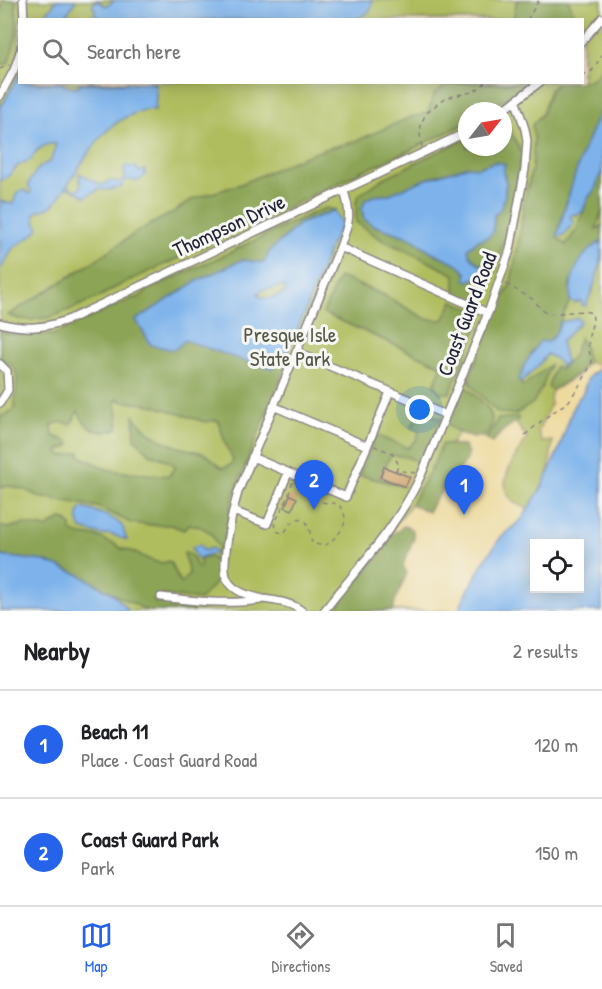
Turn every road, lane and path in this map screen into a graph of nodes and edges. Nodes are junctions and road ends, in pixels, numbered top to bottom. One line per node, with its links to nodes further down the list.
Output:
1 (23, 0): 3 (street)
2 (539, 0): 4 (path)
3 (24, 18)
4 (528, 18)
5 (602, 18): 6 (street)
6 (584, 39)
7 (602, 55): 9 (path)
8 (18, 58): 12 (street)
9 (584, 74)
10 (484, 84): 16 (path)
11 (538, 84): 13 (street)
12 (0, 96)
13 (516, 102): 14 (street); 19 (street, Coast Guard Road)
14 (512, 105)
15 (458, 136): 16 (street, Thompson Drive)
16 (423, 154): 17 (street, Thompson Drive)
17 (344, 191): 18 (street); 21 (street, Thompson Drive)
18 (340, 247): 20 (street); 22 (street)
19 (500, 281): 20 (street, Coast Guard Road); 30 (path)
20 (488, 313): 29 (street, Coast Guard Road)
21 (0, 323)
22 (296, 352): 26 (street); 28 (street)
23 (0, 364): 24 (street)
24 (7, 371): 25 (street); 27 (street)
25 (0, 376)
26 (390, 392): 29 (street); 31 (street)
27 (0, 402)
28 (273, 406): 31 (street); 32 (street)
29 (446, 415): 34 (street, Coast Guard Road)
30 (525, 435)
31 (367, 445): 33 (street); 34 (path)
32 (252, 457): 33 (street); 36 (street)
33 (288, 473): 36 (street)
34 (422, 473): 40 (street, Coast Guard Road)
35 (284, 504): 35 (path)
36 (233, 511): 38 (street)
37 (161, 597): 38 (street)
38 (265, 599): 39 (street)
39 (302, 611)
40 (324, 611)

